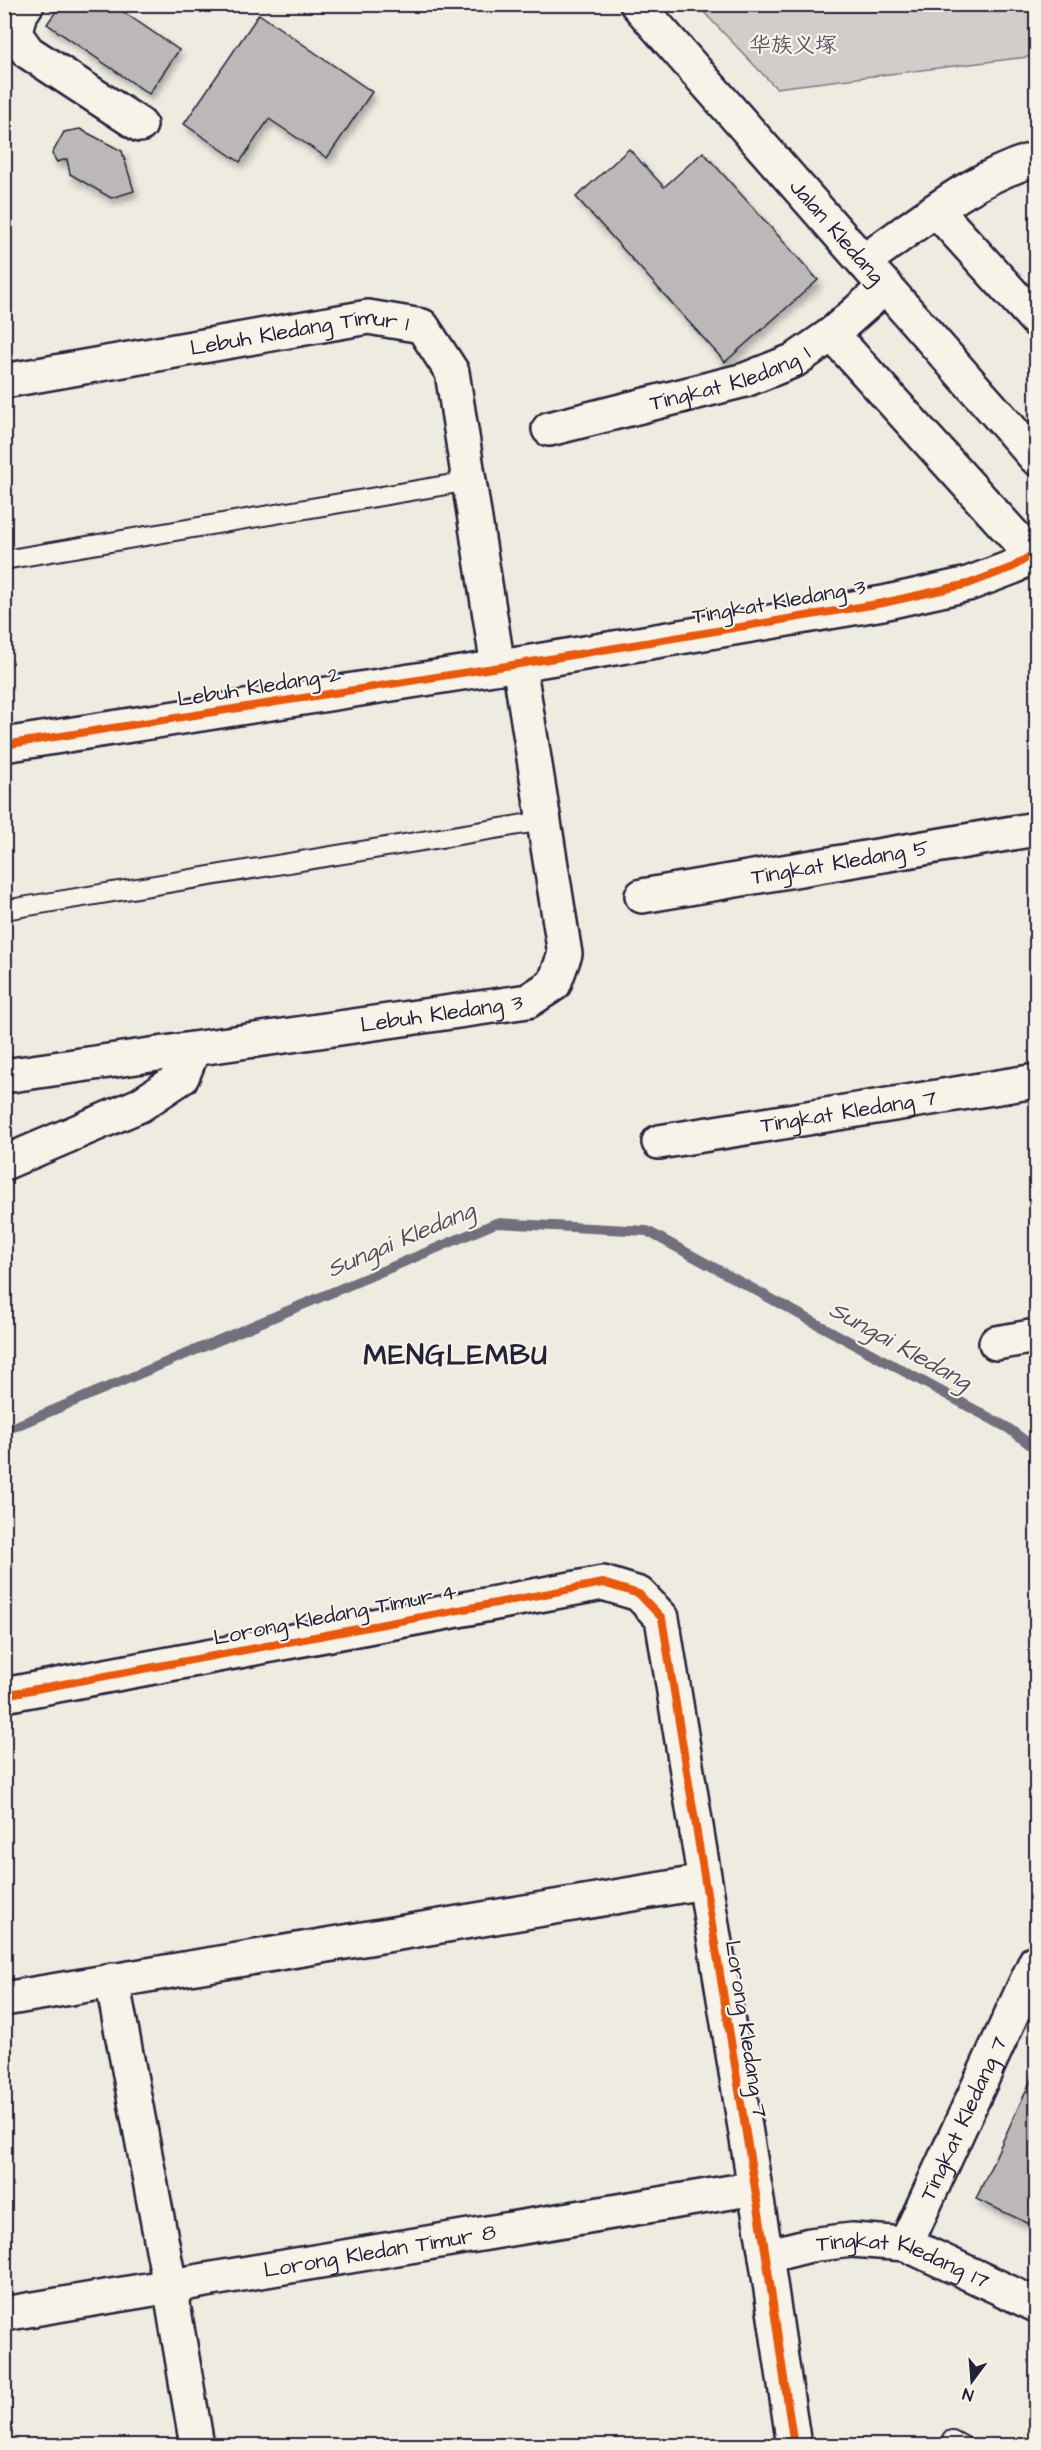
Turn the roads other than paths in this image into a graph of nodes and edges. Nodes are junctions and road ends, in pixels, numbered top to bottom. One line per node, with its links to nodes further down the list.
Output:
1 (27, 4): 3 (street)
2 (637, 4): 6 (street, Jalan Kledang)
3 (140, 125)
4 (1036, 159): 5 (street)
5 (937, 211): 6 (street); 8 (street)
6 (864, 261): 7 (street, Jalan Kledang)
7 (886, 286): 9 (street, Tingkat Kledang 1); 12 (street, Jalan Kledang)
8 (1036, 320)
9 (832, 334): 11 (street, Tingkat Kledang 1); 14 (street)
10 (4, 381): 13 (street, Lebuh Kledang Timur 1)
11 (549, 429)
12 (1036, 458)
13 (470, 481): 15 (lane); 16 (street, Lebuh Kledang Timur 1)
14 (1035, 556): 16 (street, Tingkat Kledang 3)
15 (4, 560)
16 (509, 666): 17 (street, Lebuh Kledang 2); 18 (street, Lebuh Kledang 3)
17 (4, 745)
18 (543, 821): 21 (lane); 22 (street, Lebuh Kledang 3)
19 (1036, 830): 20 (street, Tingkat Kledang 5)
20 (642, 896)
21 (4, 910)
22 (193, 1050): 23 (street, Lebuh Kledang 3); 26 (street)
23 (4, 1076)
24 (1036, 1081): 25 (street, Tingkat Kledang 7)
25 (660, 1142)
26 (4, 1163)
27 (1036, 1336): 28 (street)
28 (996, 1343)
29 (662, 1618): 30 (street, Lorong Kledang Timur 4); 31 (street, Lorong Kledang 7)
30 (4, 1695)
31 (704, 1882): 33 (street); 35 (street, Lorong Kledang 7)
32 (1036, 1960): 36 (street, Tingkat Kledang 7)
33 (112, 1980): 34 (street); 38 (street)
34 (4, 1999)
35 (755, 2188): 37 (street, Lorong Kledang 7); 38 (street, Lorong Kledan Timur 8)
36 (906, 2244): 37 (street, Tingkat Kledang 17); 39 (street, Tingkat Kledang 17)
37 (766, 2256): 42 (street, Lorong Kledang 7)
38 (170, 2286): 40 (street, Lorong Kledan Timur 8); 41 (street)
39 (1036, 2305)
40 (4, 2314)
41 (197, 2445)
42 (794, 2445)

